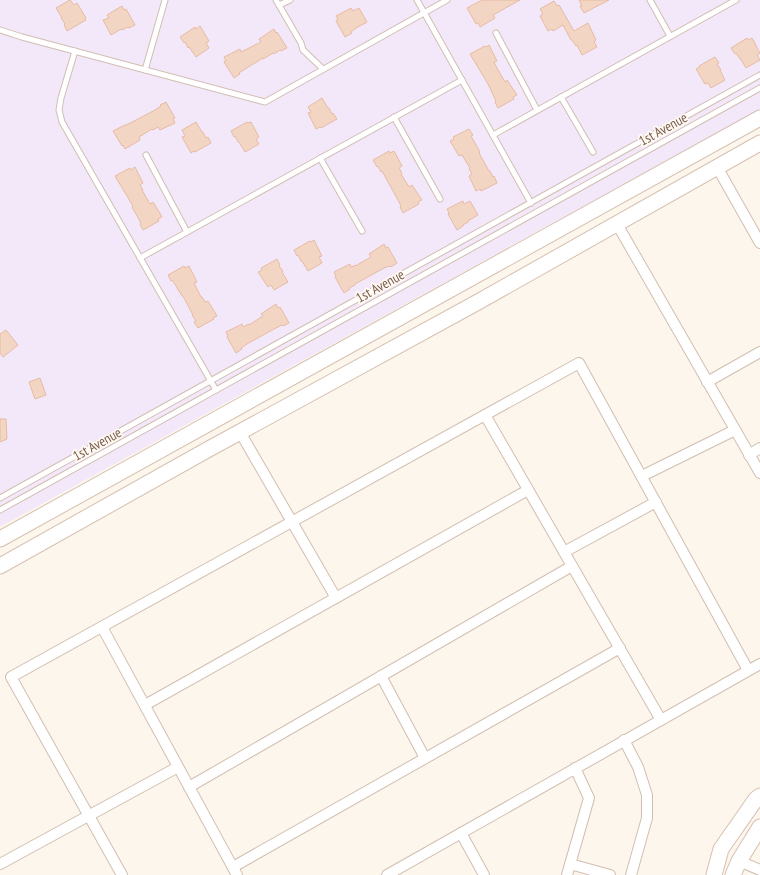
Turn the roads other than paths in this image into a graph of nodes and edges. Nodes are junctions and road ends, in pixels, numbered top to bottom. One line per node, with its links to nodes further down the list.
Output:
1 (166, 0): 15 (lane)
2 (276, 0): 8 (lane)
3 (290, 0): 8 (lane)
4 (417, 0): 9 (lane)
5 (447, 0): 9 (lane)
6 (650, 0): 12 (lane)
7 (736, 0): 12 (lane)
8 (279, 5): 14 (lane)
9 (424, 12): 14 (lane); 17 (lane)
10 (0, 30): 13 (lane)
11 (496, 33): 20 (lane)
12 (670, 36): 19 (lane)
13 (75, 51): 15 (lane); 35 (lane)
14 (323, 69): 15 (lane)
15 (146, 70)
16 (760, 75): 30 (lane, 1st Avenue)
17 (462, 80): 21 (lane); 23 (lane)
18 (760, 88): 39 (lane, 1st Avenue)
19 (561, 97): 20 (lane); 25 (lane)
20 (537, 110): 23 (lane)
21 (394, 117): 27 (lane); 29 (lane)
22 (760, 118): 52 (main road)
23 (493, 135): 30 (lane)
24 (760, 143): 28 (main road)
25 (592, 152)
26 (146, 155): 33 (lane)
27 (320, 158): 32 (lane); 33 (lane)
28 (717, 167): 31 (main road); 34 (street)
29 (440, 199)
30 (531, 203): 37 (lane, 1st Avenue)
31 (617, 224): 38 (street); 42 (main road)
32 (362, 230)
33 (187, 232): 35 (lane)
34 (760, 244)
35 (140, 258): 37 (lane)
36 (760, 352): 38 (street)
37 (210, 381): 39 (lane); 48 (lane, 1st Avenue)
38 (708, 382): 41 (street)
39 (216, 390): 50 (lane, 1st Avenue)
40 (485, 415): 46 (street); 47 (street); 51 (street)
41 (735, 430): 44 (street); 46 (street)
42 (240, 432): 51 (street); 54 (main road)
43 (760, 448): 44 (street)
44 (749, 454): 45 (street)
45 (760, 473)
46 (642, 476): 49 (street)
47 (528, 490): 53 (street); 56 (street)
48 (0, 498)
49 (656, 502): 53 (street); 60 (street)
50 (0, 510)
51 (292, 522): 56 (street); 57 (street)
52 (0, 539)
53 (564, 552): 55 (street)
54 (0, 566)
55 (572, 566): 58 (street); 61 (street)
56 (336, 598): 62 (street)
57 (102, 627): 62 (street); 70 (street)
58 (620, 648): 63 (street); 65 (street)
59 (760, 664): 60 (street)
60 (748, 670): 63 (street)
61 (381, 676): 65 (street); 68 (street)
62 (145, 705): 66 (street)
63 (661, 720): 64 (street)
64 (624, 740): 67 (street); 83 (street)
65 (425, 758): 77 (street)
66 (178, 767): 68 (street); 70 (street)
67 (575, 768): 72 (street); 75 (street)
68 (189, 787): 77 (street)
69 (760, 796): 84 (main road)
70 (89, 816): 74 (street); 78 (street)
71 (760, 827): 73 (main road)
72 (460, 833): 79 (street); 80 (street)
73 (739, 861): 76 (street); 85 (main road)
74 (0, 864)
75 (570, 864): 81 (street); 82 (street)
76 (760, 870)
77 (235, 871)
78 (122, 875)
79 (386, 875)
80 (484, 875)
81 (567, 875)
82 (610, 875)
83 (631, 875)
84 (714, 875)
85 (733, 875)

